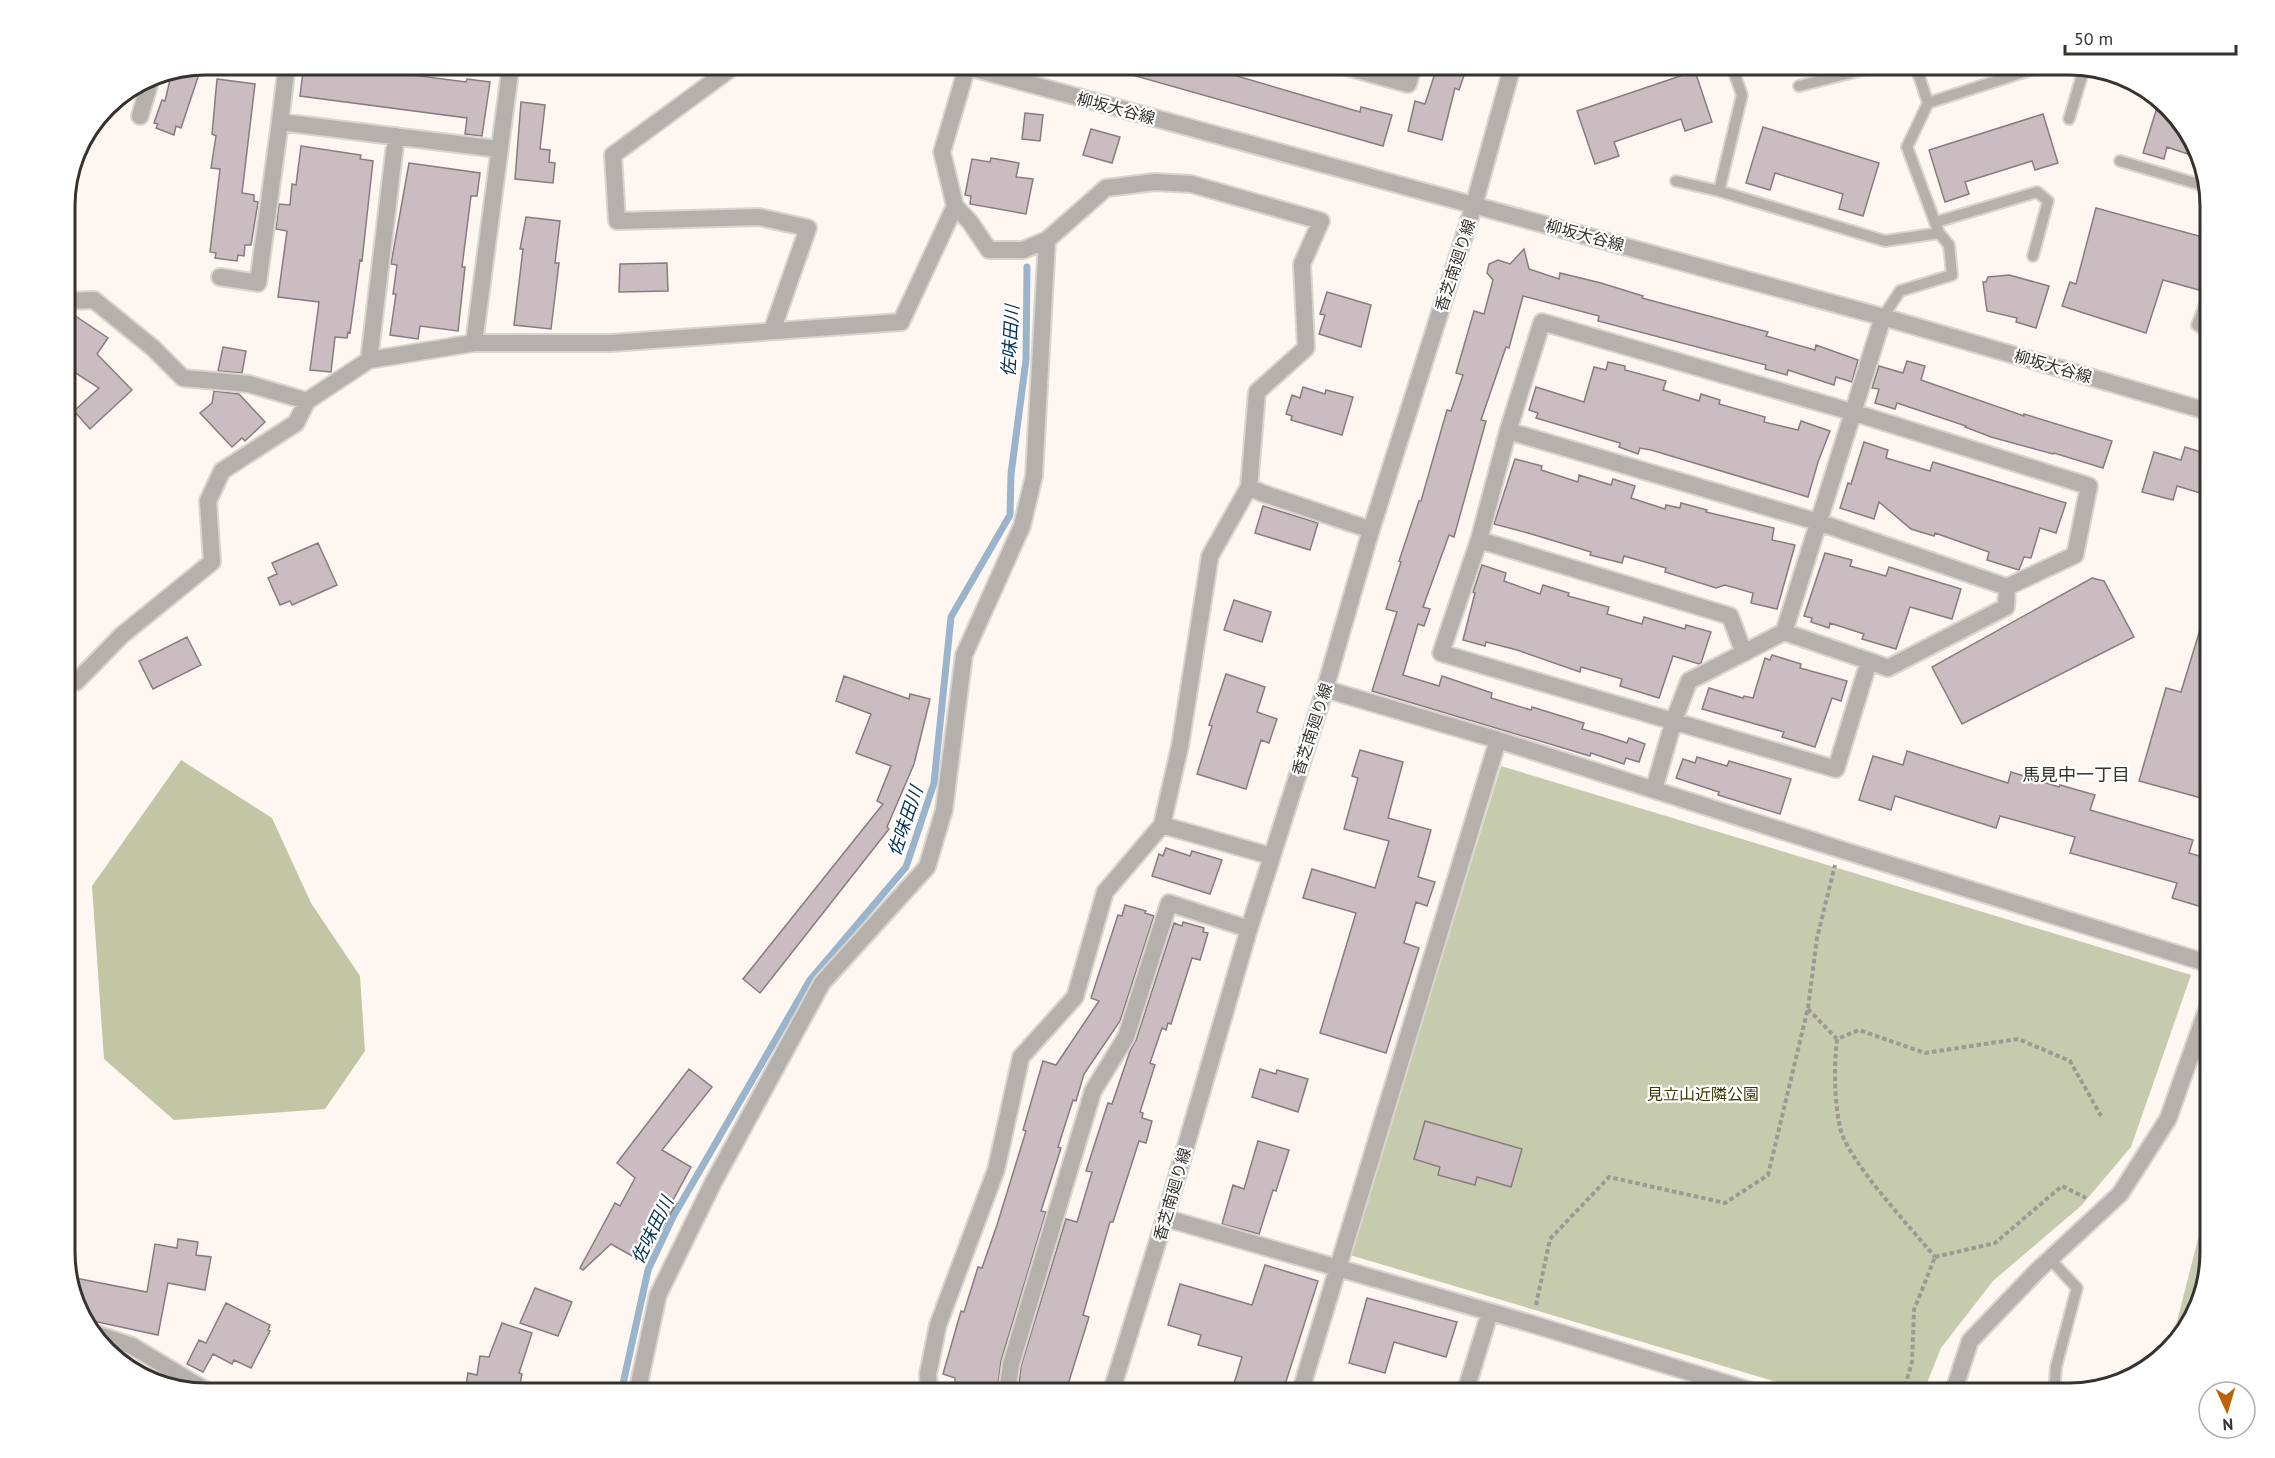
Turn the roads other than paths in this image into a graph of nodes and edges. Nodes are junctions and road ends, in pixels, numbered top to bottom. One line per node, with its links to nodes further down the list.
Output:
1 (286, 75): 19 (street)
2 (509, 75): 21 (street)
3 (722, 75): 34 (street)
4 (960, 75): 27 (street)
5 (995, 75): 26 (street, 柳坂大谷線)
6 (1376, 75): 7 (street)
7 (1411, 75)
8 (1510, 75): 26 (street, 香芝南廻り線)
9 (1735, 75): 25 (lane)
10 (1842, 75): 14 (lane)
11 (1919, 75): 16 (lane)
12 (2015, 75): 16 (lane)
13 (2082, 76): 18 (lane)
14 (1799, 86)
15 (148, 88): 17 (street)
16 (1928, 103): 28 (lane)
17 (140, 116)
18 (2069, 119)
19 (280, 122): 20 (street); 31 (street)
20 (396, 136): 21 (street); 36 (street)
21 (498, 149): 35 (street)
22 (2120, 161): 24 (lane)
23 (1676, 181): 25 (lane)
24 (2198, 184)
25 (1719, 191): 28 (lane)
26 (1474, 205): 33 (street, 柳坂大谷線); 43 (street, 香芝南廻り線)
27 (955, 206): 29 (street); 34 (street)
28 (1937, 227): 30 (lane); 33 (lane)
29 (1047, 240): 41 (street); 65 (street)
30 (2033, 256)
31 (220, 277)
32 (75, 300): 37 (street)
33 (1883, 317): 38 (street, 柳坂大谷線); 39 (street)
34 (772, 331): 35 (street)
35 (474, 343): 36 (street)
36 (369, 360): 37 (street)
37 (308, 402): 49 (street)
38 (2200, 409)
39 (1852, 412): 40 (street); 42 (street); 45 (street)
40 (1508, 431): 42 (street); 44 (street)
41 (1249, 487): 43 (street); 54 (street)
42 (1818, 522): 45 (street); 46 (street)
43 (1371, 530): 50 (street, 香芝南廻り線)
44 (1479, 540): 47 (street); 51 (street)
45 (2007, 587): 48 (street)
46 (1784, 632): 47 (street); 48 (street)
47 (1744, 653): 51 (street)
48 (1869, 661): 51 (street)
49 (76, 682)
50 (1325, 689): 52 (street); 55 (street, 香芝南廻り線)
51 (1674, 720): 53 (street)
52 (1498, 740): 53 (street); 61 (street)
53 (1654, 789): 57 (street)
54 (1162, 825): 55 (street); 66 (street)
55 (1271, 856): 56 (street, 香芝南廻り線)
56 (1249, 929): 59 (street, 香芝南廻り線); 67 (street)
57 (2200, 961)
58 (2200, 1031): 60 (street)
59 (1165, 1218): 61 (street); 68 (street, 香芝南廻り線)
60 (2050, 1259): 72 (street); 73 (lane)
61 (1338, 1267): 62 (street); 69 (street)
62 (1491, 1312): 70 (street); 71 (street)
63 (107, 1338): 64 (street)
64 (191, 1382)
65 (639, 1383)
66 (928, 1383)
67 (1008, 1383)
68 (1114, 1383)
69 (1303, 1383)
70 (1469, 1383)
71 (1722, 1383)
72 (1957, 1383)
73 (2055, 1383)

